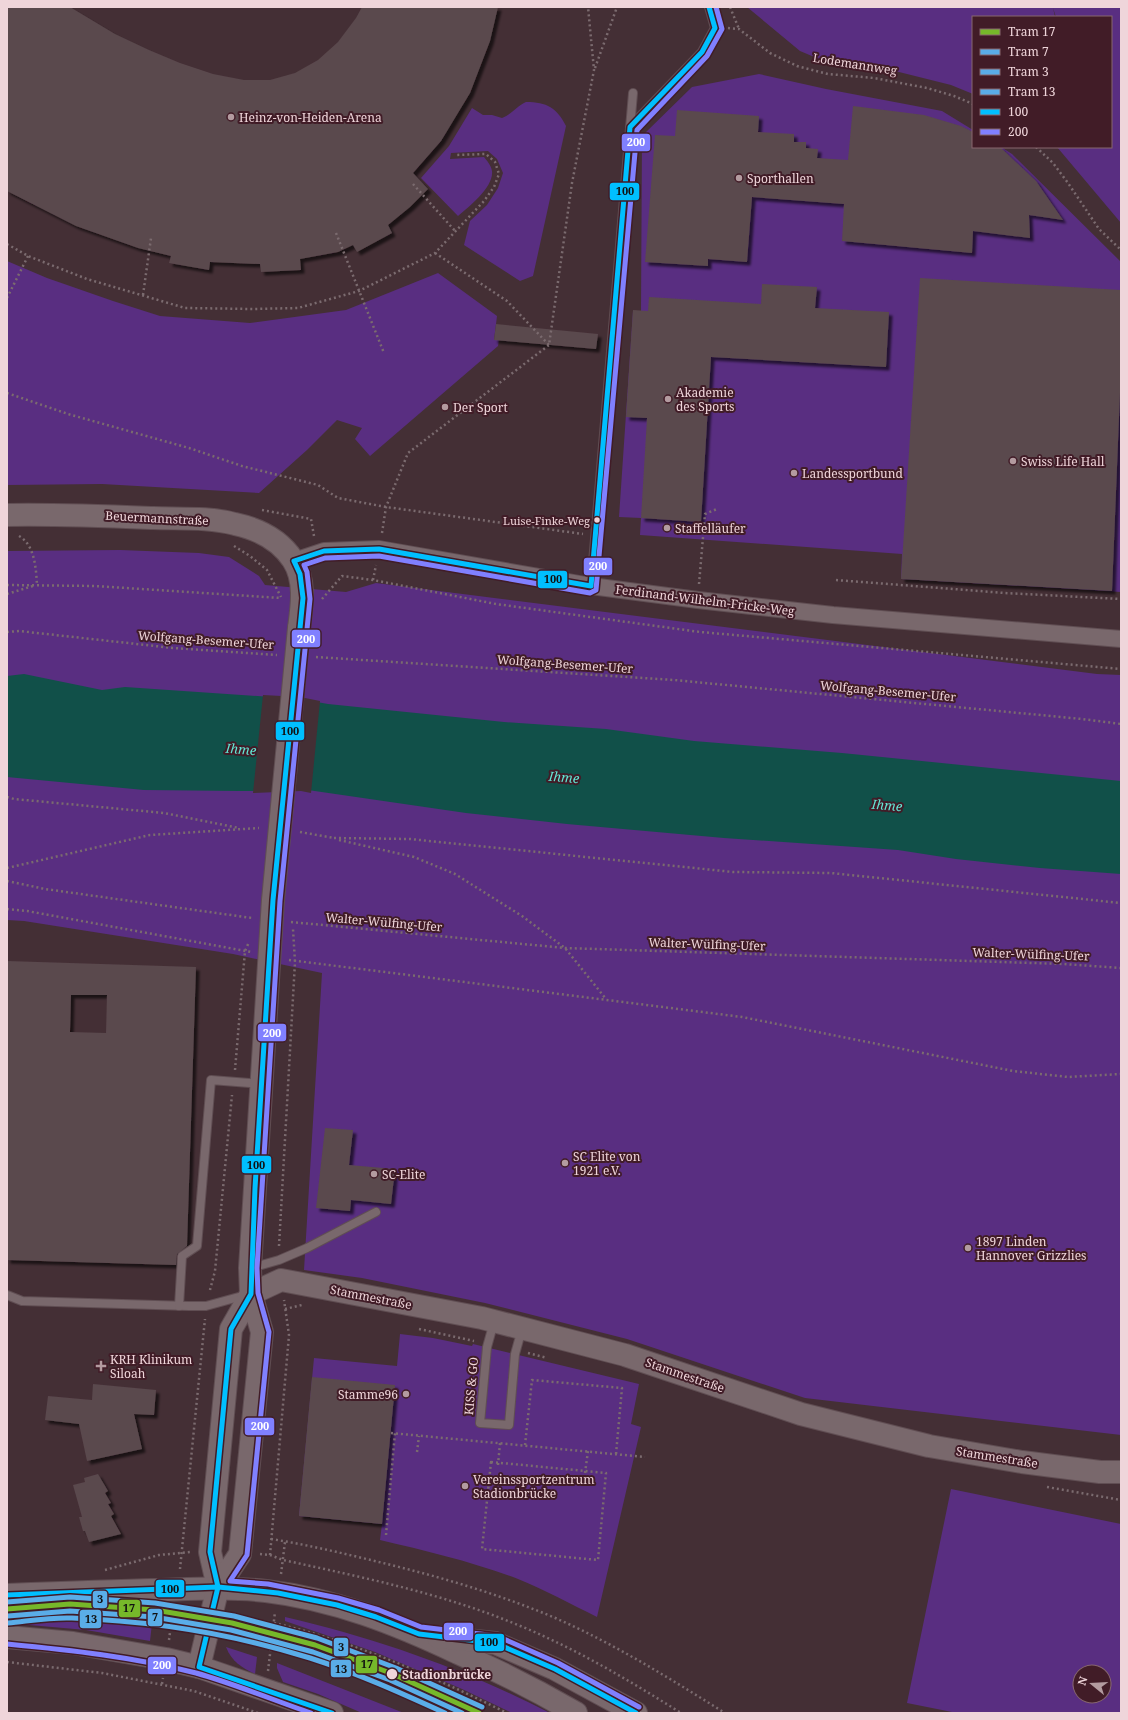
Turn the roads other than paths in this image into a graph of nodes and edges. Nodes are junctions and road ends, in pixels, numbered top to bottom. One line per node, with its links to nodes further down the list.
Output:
1 (709, 7): 3 (lane)
2 (633, 93): 3 (lane)
3 (630, 127): 6 (lane)
4 (11, 524): 5 (street, Beuermannstraße)
5 (294, 561): 6 (street, Ferdinand-Wilhelm-Fricke-Weg); 8 (street, bridge)
6 (591, 586): 7 (street, Ferdinand-Wilhelm-Fricke-Weg)
7 (1121, 639)
8 (262, 1084): 10 (street); 13 (lane)
9 (376, 1212): 10 (lane)
10 (250, 1268): 11 (street)
11 (250, 1294): 13 (lane); 14 (street, Stammestraße); 17 (street); 17 (street)
12 (7, 1295): 13 (lane)
13 (179, 1306)
14 (494, 1321): 15 (street, Stammestraße); 15 (lane, KISS & GO)
15 (522, 1328): 16 (street, Stammestraße)
16 (1121, 1472)
17 (218, 1587): 18 (street); 19 (street); 21 (street)
18 (7, 1595)
19 (419, 1634): 23 (street); 24 (street)
20 (7, 1637): 21 (street)
21 (199, 1667): 22 (street)
22 (332, 1713)
23 (576, 1713)
24 (636, 1713)

